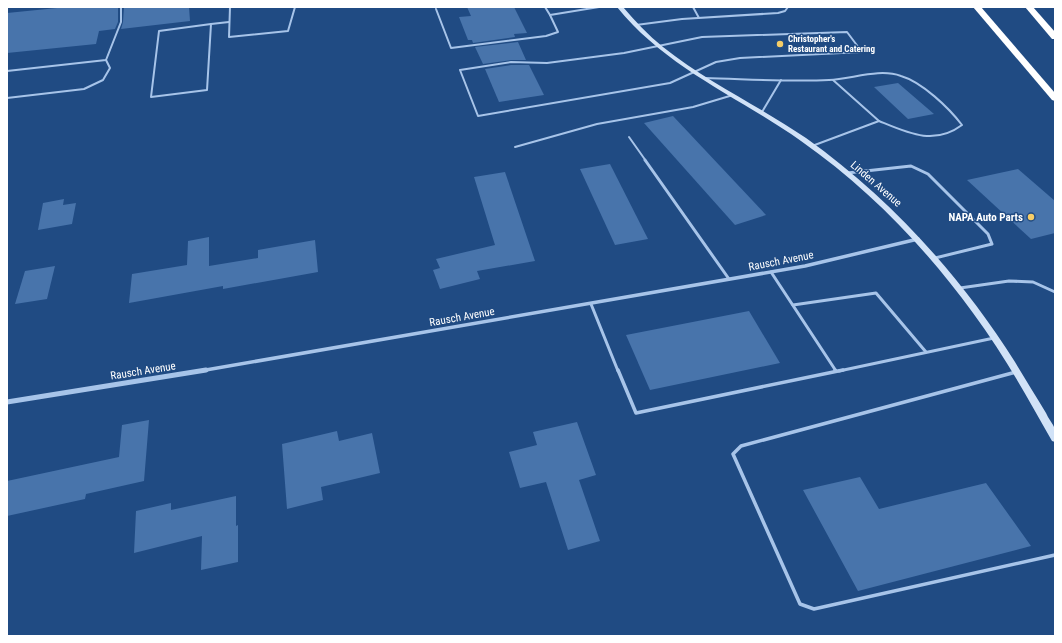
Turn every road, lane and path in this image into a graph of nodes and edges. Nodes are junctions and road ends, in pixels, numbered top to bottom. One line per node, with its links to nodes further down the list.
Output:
1 (121, 7): 19 (lane)
2 (230, 7): 14 (lane)
3 (295, 7): 14 (lane)
4 (546, 7): 12 (lane)
5 (599, 7): 12 (lane)
6 (620, 7): 16 (main road, Linden Avenue)
7 (693, 7): 13 (lane)
8 (788, 7): 13 (lane)
9 (977, 7): 27 (highway)
10 (1029, 7): 17 (highway)
11 (436, 9): 12 (lane)
12 (550, 15)
13 (699, 18): 16 (lane)
14 (229, 22): 15 (lane)
15 (211, 24): 15 (lane)
16 (636, 25): 18 (main road, Linden Avenue)
17 (1055, 37)
18 (658, 45): 21 (main road, Linden Avenue); 21 (lane); 21 (lane)
19 (106, 60): 20 (lane); 26 (lane)
20 (7, 71)
21 (694, 71): 22 (main road, Linden Avenue)
22 (705, 78): 23 (lane); 25 (main road, Linden Avenue)
23 (781, 80): 24 (lane); 28 (lane)
24 (833, 80): 29 (lane); 29 (lane)
25 (734, 95): 28 (main road, Linden Avenue); 32 (lane)
26 (7, 98)
27 (1055, 98)
28 (762, 112): 31 (main road, Linden Avenue)
29 (879, 121): 31 (lane)
30 (629, 137): 37 (lane)
31 (812, 146): 33 (main road, Linden Avenue)
32 (515, 147)
33 (847, 173): 34 (main road, Linden Avenue); 35 (lane)
34 (918, 239): 35 (main road, Linden Avenue); 36 (street, Rausch Avenue)
35 (935, 258): 38 (main road, Linden Avenue)
36 (771, 272): 37 (street, Rausch Avenue); 41 (lane)
37 (729, 279): 40 (street, Rausch Avenue)
38 (960, 288): 39 (lane); 42 (main road, Linden Avenue)
39 (1055, 292)
40 (591, 304): 44 (lane); 46 (street, Rausch Avenue)
41 (793, 305): 43 (lane); 44 (lane)
42 (996, 338): 43 (lane); 45 (main road, Linden Avenue)
43 (926, 352): 44 (lane)
44 (836, 371)
45 (1018, 372): 47 (main road, Linden Avenue); 48 (lane)
46 (7, 402)
47 (1055, 438)
48 (1055, 555)

